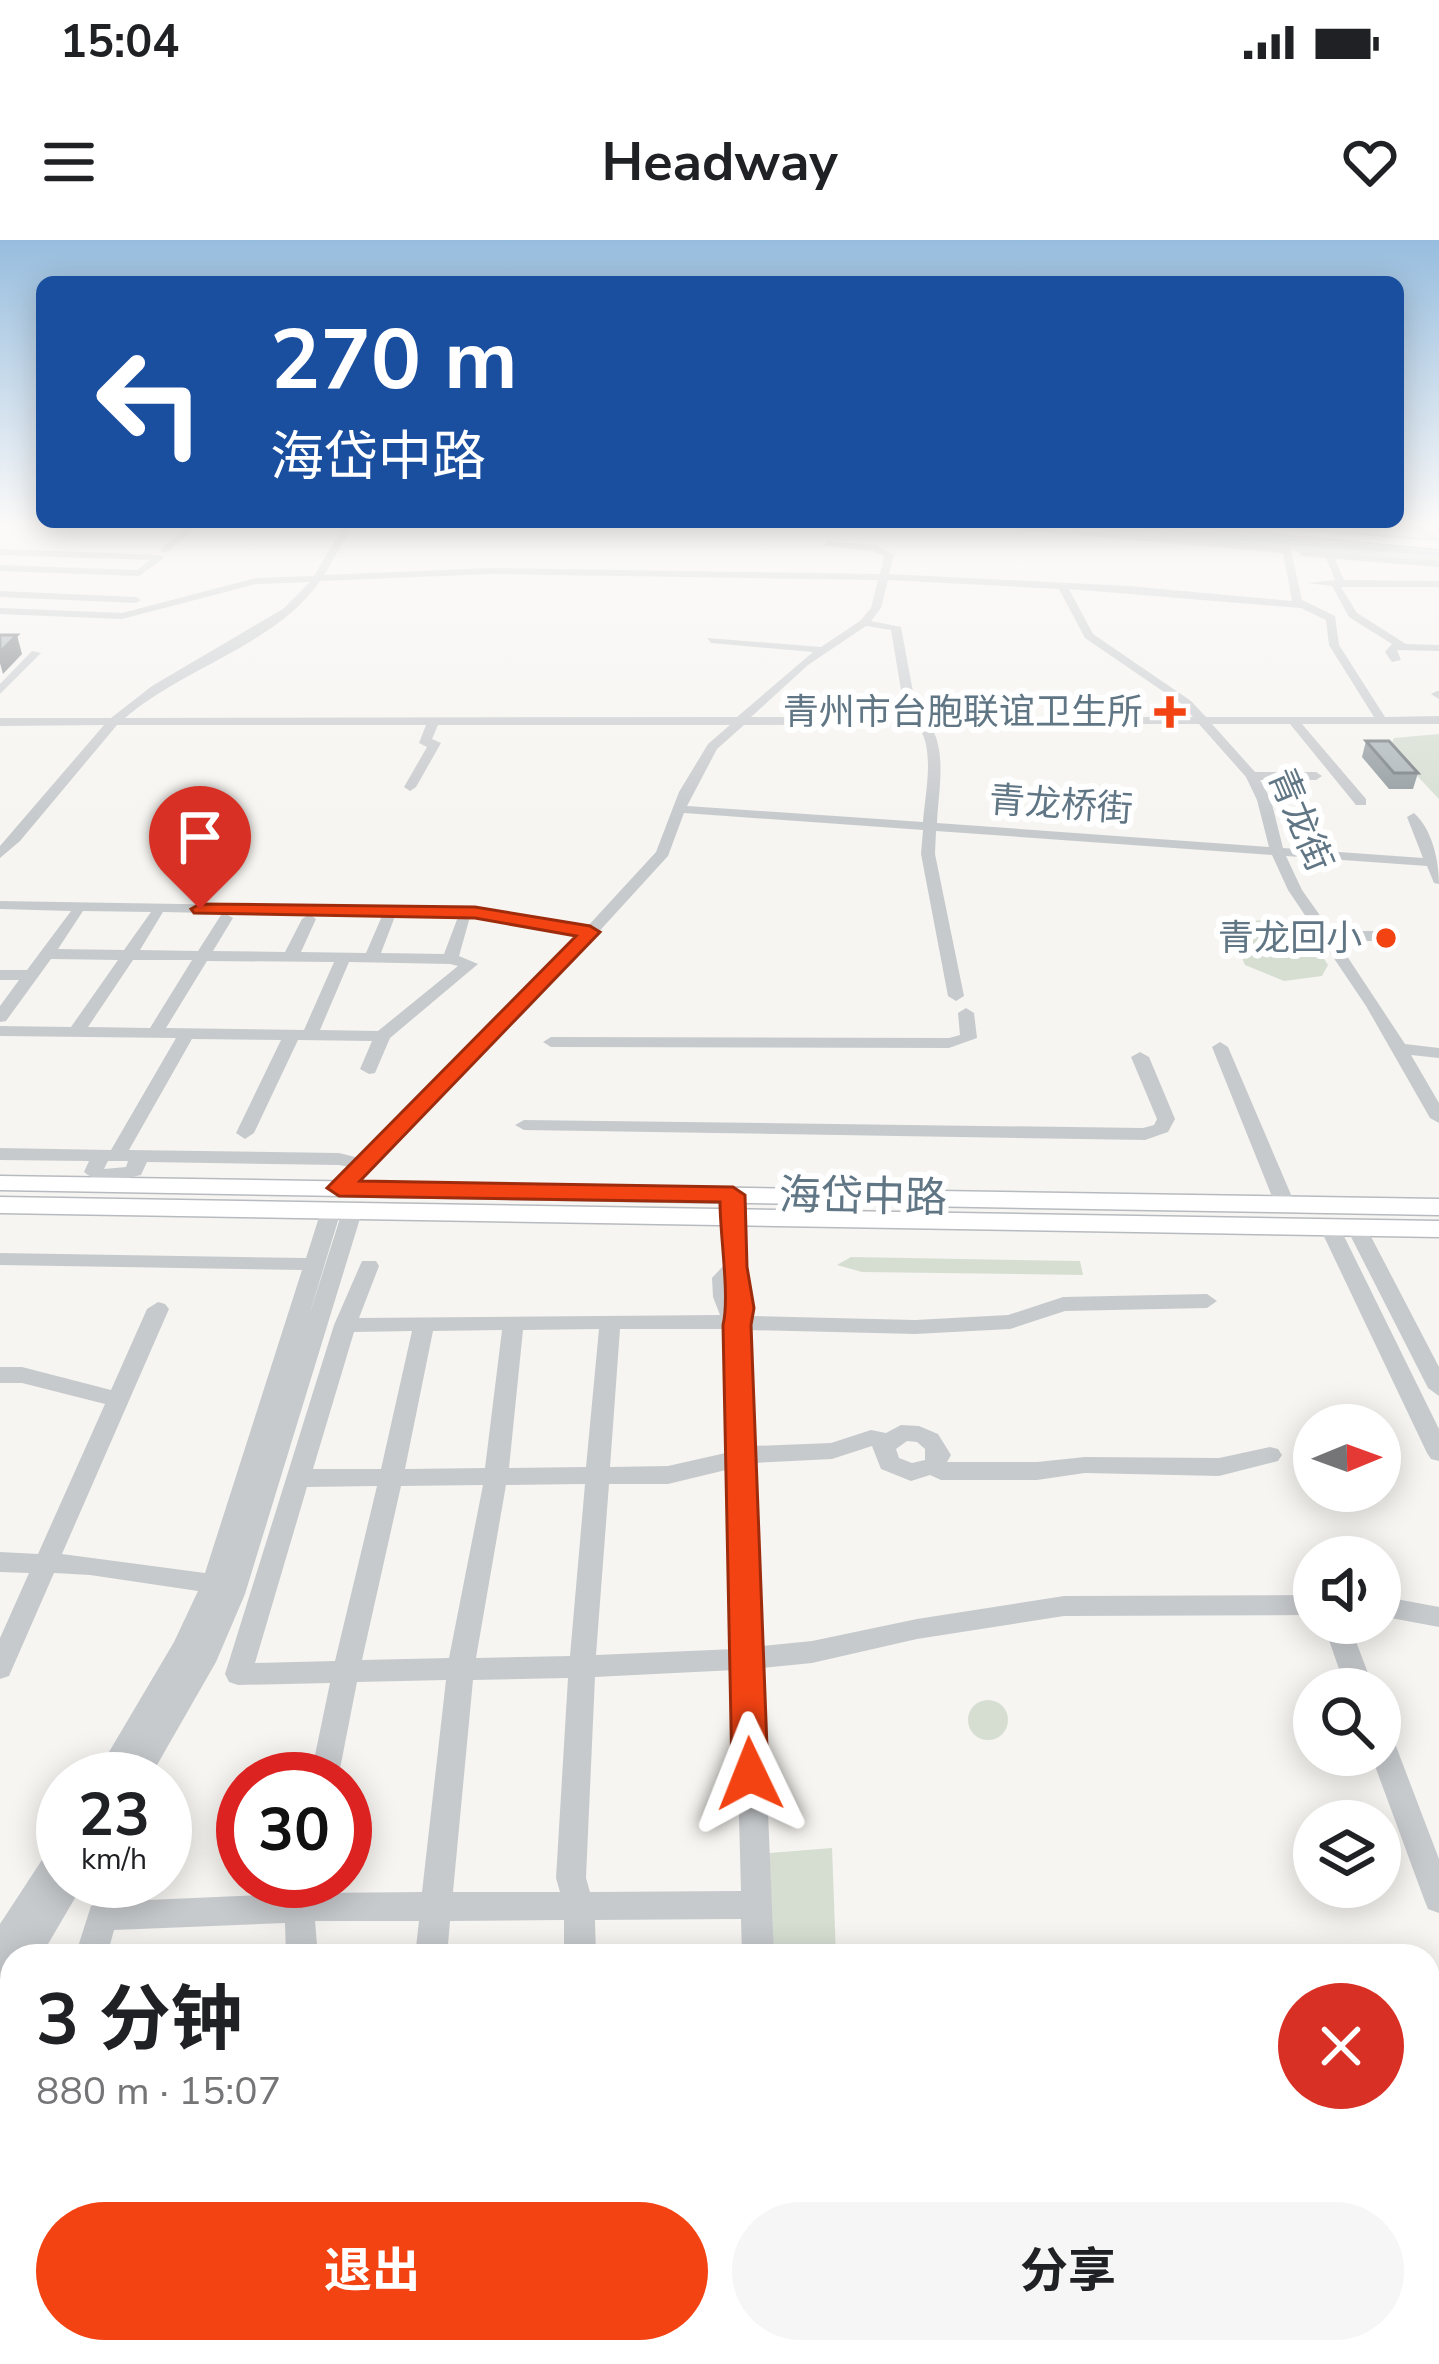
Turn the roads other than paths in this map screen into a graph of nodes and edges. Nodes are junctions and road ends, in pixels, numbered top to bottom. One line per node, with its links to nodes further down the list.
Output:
1 (270, 621): 21 (street)
2 (1081, 621): 17 (street, 青龙街)
3 (1331, 621): 14 (street)
4 (1365, 621): 7 (street)
5 (865, 623): 9 (street); 16 (street)
6 (711, 640): 9 (street)
7 (1403, 647): 8 (street); 11 (street)
8 (1439, 648)
9 (823, 650): 15 (street)
10 (36, 653): 12 (street)
11 (1396, 660)
12 (0, 691)
13 (1340, 719): 14 (street); 18 (street); 23 (street)
14 (1382, 719): 19 (street)
15 (740, 720): 16 (street); 22 (street); 28 (street)
16 (920, 720): 17 (street); 30 (street)
17 (1204, 720): 18 (street); 24 (street, 青龙街)
18 (1293, 720): 27 (street)
19 (1439, 720)
20 (0, 722): 21 (street)
21 (113, 722): 22 (street); 32 (street)
22 (434, 722): 26 (street)
23 (1357, 737)
24 (1252, 776): 25 (street); 31 (street, 青龙街)
25 (1316, 776)
26 (410, 787)
27 (1361, 802)
28 (678, 809): 30 (street, 青龙桥街); 42 (street)
29 (1414, 817): 33 (street)
30 (929, 826): 31 (street, 青龙桥街); 61 (street)
31 (1276, 852): 33 (street, 青龙桥街); 43 (street, 青龙街)
32 (0, 854)
33 (1436, 863): 34 (street)
34 (1439, 880)
35 (0, 911): 42 (street)
36 (77, 913): 45 (street)
37 (157, 914): 46 (street)
38 (226, 918): 47 (street)
39 (309, 919): 48 (street)
40 (387, 919): 50 (street)
41 (464, 920): 51 (street)
42 (590, 932): 71 (street)
43 (1326, 936): 44 (street); 63 (street, 青龙街)
44 (1381, 936)
45 (46, 954): 46 (street); 53 (street)
46 (128, 955): 47 (street); 56 (street)
47 (203, 956): 48 (street); 57 (street)
48 (291, 957): 49 (street)
49 (344, 958): 50 (street); 59 (street)
50 (372, 958): 51 (street)
51 (450, 958): 60 (street)
52 (0, 975): 53 (street)
53 (31, 975): 54 (street)
54 (0, 1017)
55 (0, 1031): 56 (street)
56 (76, 1032): 57 (street)
57 (155, 1033): 58 (street)
58 (188, 1033): 59 (street); 72 (street)
59 (301, 1033): 60 (street); 69 (street)
60 (382, 1036): 66 (street)
61 (551, 1042)
62 (1220, 1047): 75 (street)
63 (1399, 1049): 64 (street); 67 (street, 青龙街)
64 (1439, 1053)
65 (1140, 1058): 68 (street)
66 (369, 1069)
67 (1439, 1118)
68 (524, 1125)
69 (244, 1133)
70 (0, 1154): 72 (street)
71 (364, 1164): 72 (street); 74 (street)
72 (105, 1168): 73 (main road, 海岱中路); 74 (main road, 海岱中路)
73 (0, 1183)
74 (341, 1204): 76 (main road, 海岱中路); 77 (main road, 海岱中路); 83 (street); 114 (street)
75 (1286, 1204): 77 (main road, 海岱中路); 78 (main road, 海岱中路)
76 (0, 1205)
77 (733, 1206): 79 (main road, 海岱中路); 91 (street)
78 (1439, 1207)
79 (1329, 1226): 80 (main road, 海岱中路); 95 (street)
80 (1356, 1227): 81 (main road, 海岱中路); 93 (street)
81 (1439, 1228)
82 (0, 1259): 83 (street)
83 (314, 1264): 104 (street)
84 (369, 1266): 90 (street)
85 (1207, 1301): 91 (street)
86 (158, 1309): 94 (street)
87 (610, 1322): 88 (street); 91 (street); 98 (street)
88 (513, 1323): 89 (street); 100 (street)
89 (424, 1324): 90 (street); 99 (street)
90 (345, 1325): 101 (street)
91 (737, 1325): 97 (street)
92 (0, 1375): 94 (street)
93 (1439, 1388)
94 (117, 1399): 103 (street)
95 (1439, 1453)
96 (1270, 1455): 97 (street)
97 (741, 1460): 98 (street); 108 (street)
98 (598, 1476): 100 (street); 109 (street)
99 (394, 1477): 100 (street); 101 (street); 112 (street)
100 (496, 1477): 111 (street)
101 (300, 1478): 112 (street)
102 (0, 1562): 103 (street)
103 (50, 1563): 104 (street); 110 (street)
104 (214, 1584): 113 (street)
105 (1293, 1605): 108 (street)
106 (1401, 1610): 107 (street)
107 (1439, 1617)
108 (745, 1660): 109 (street); 122 (street)
109 (582, 1666): 111 (street); 121 (street)
110 (0, 1668)
111 (461, 1668): 112 (street); 123 (street)
112 (344, 1670): 115 (street)
113 (123, 1752)
114 (150, 1752)
115 (328, 1752)
116 (1393, 1776): 118 (street)
117 (36, 1895): 126 (street)
118 (1439, 1899)
119 (372, 1900): 123 (street)
120 (216, 1903): 128 (street)
121 (579, 1904): 122 (street); 123 (street); 131 (street)
122 (756, 1905): 132 (street)
123 (437, 1906): 130 (street)
124 (53, 1908): 127 (street)
125 (302, 1908): 129 (street)
126 (4, 1944)
127 (31, 1944)
128 (94, 1944)
129 (302, 1944)
130 (432, 1944)
131 (580, 1944)
132 (758, 1944)

